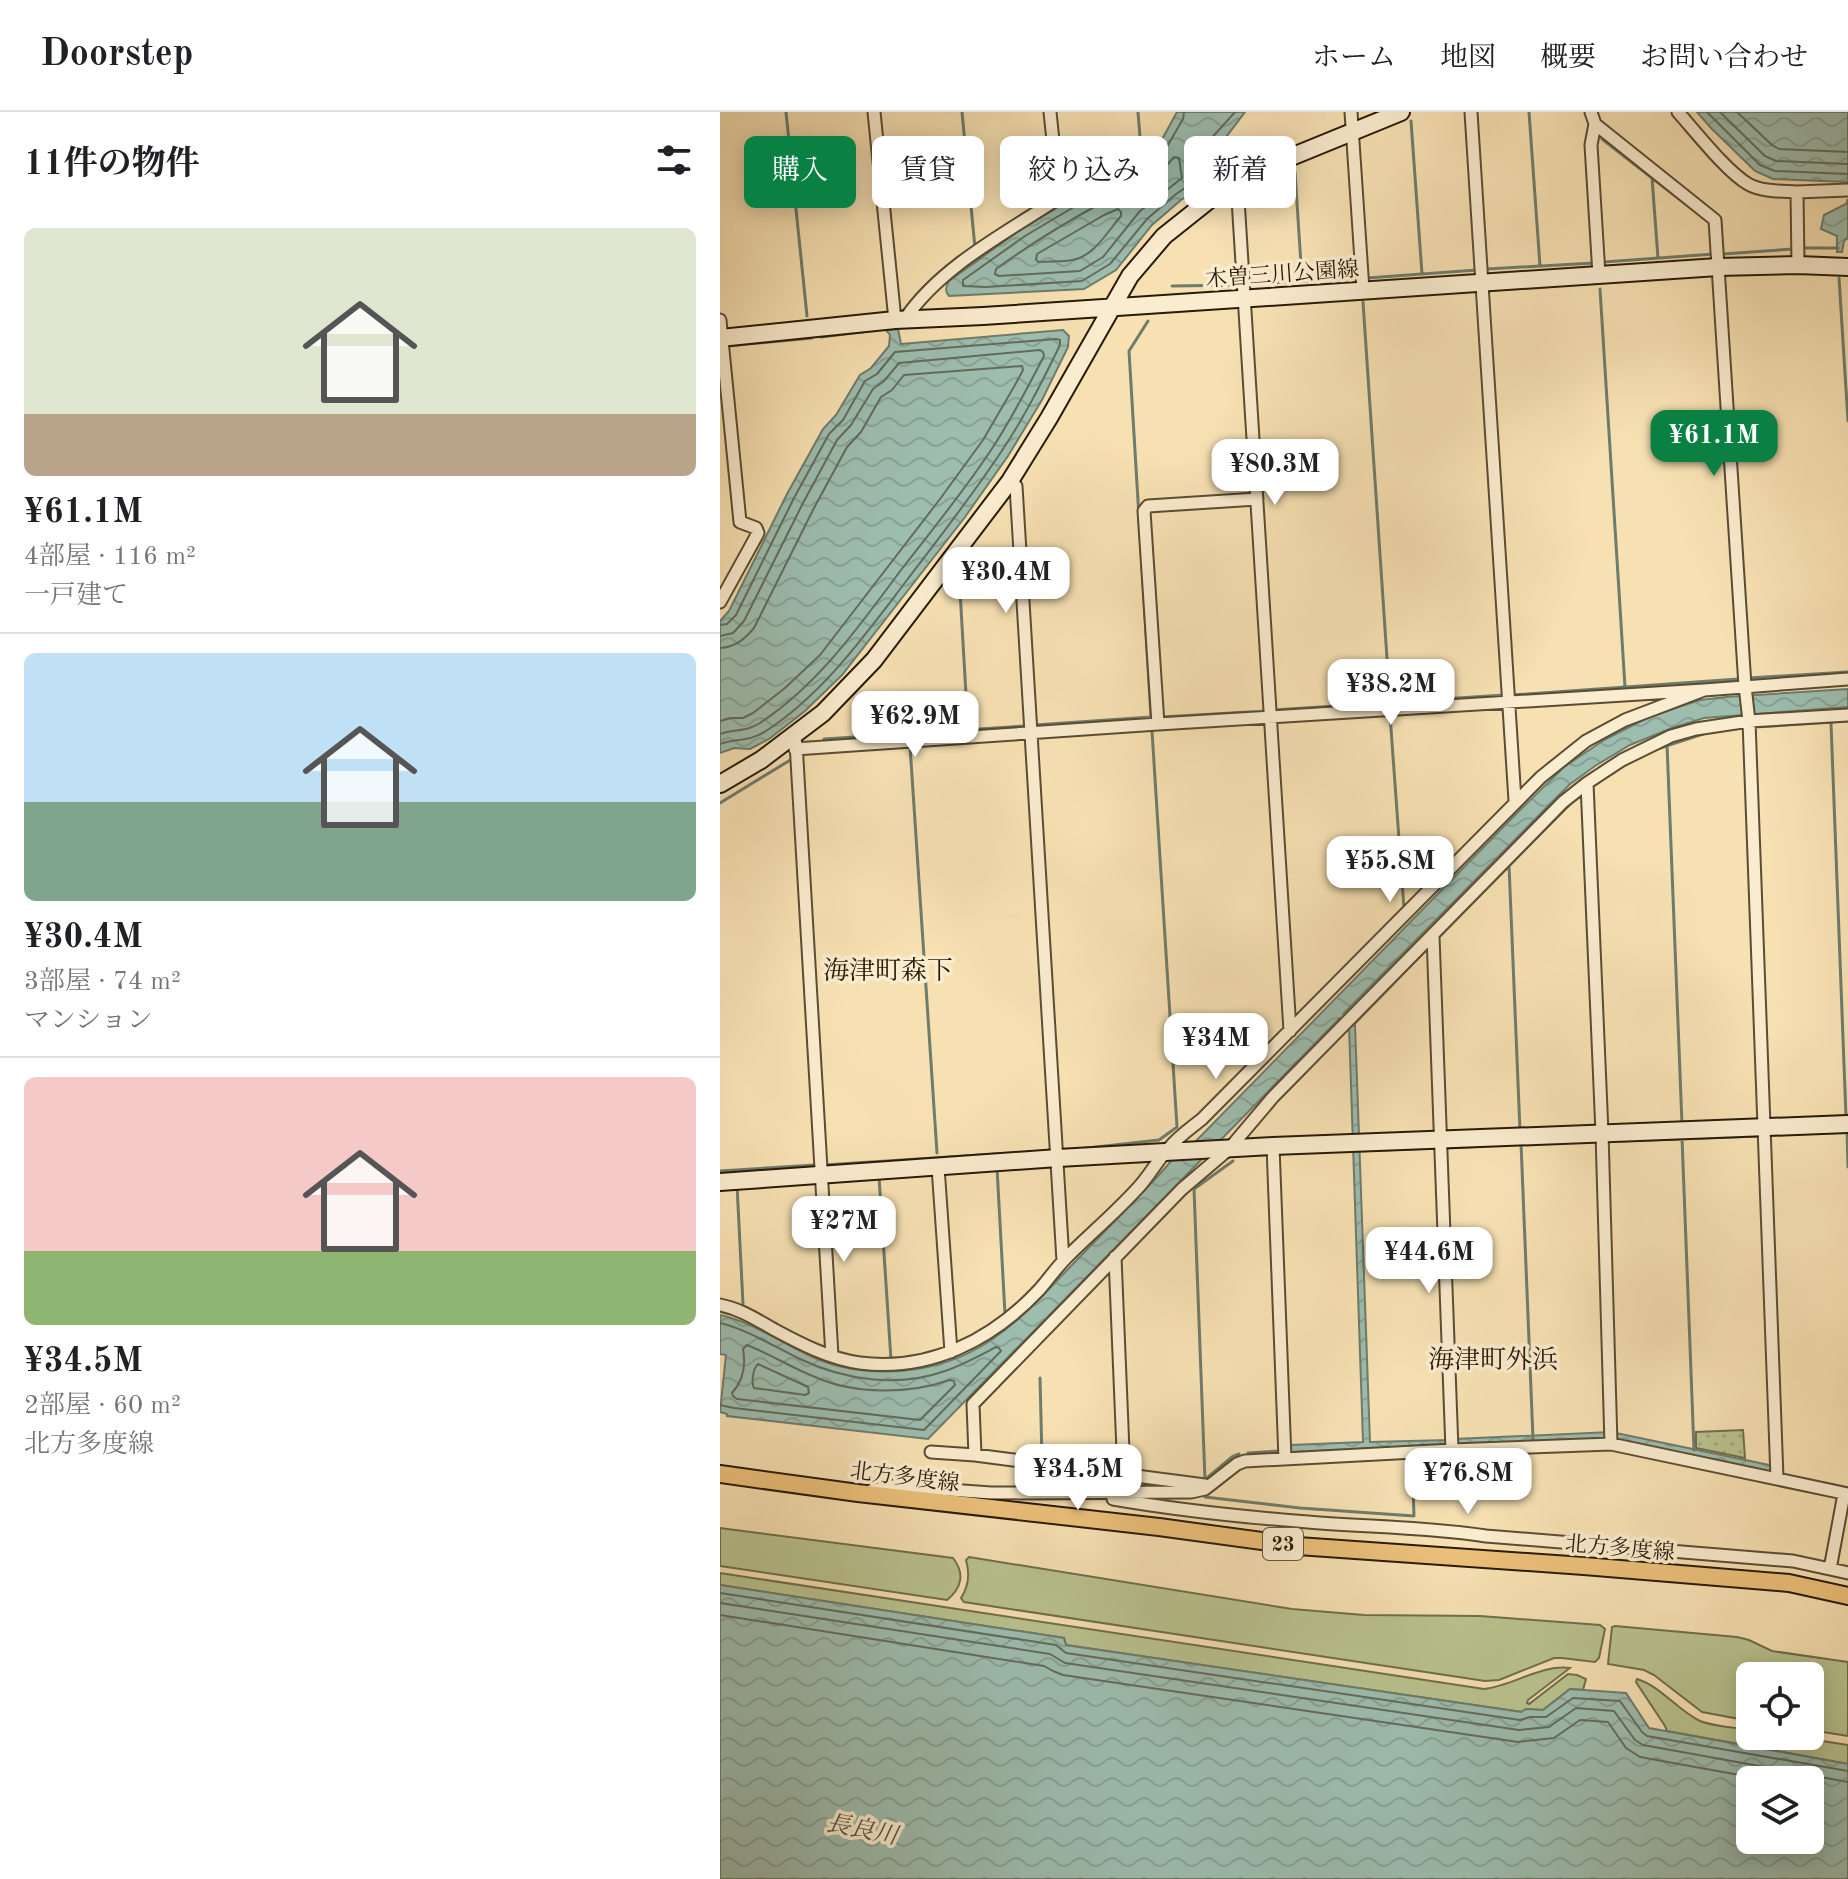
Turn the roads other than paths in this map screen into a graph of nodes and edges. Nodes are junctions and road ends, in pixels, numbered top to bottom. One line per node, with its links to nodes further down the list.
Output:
1 (874, 112): 22 (street)
2 (1050, 112): 22 (street)
3 (1351, 112): 8 (street)
4 (1401, 112): 8 (street)
5 (1471, 112): 18 (street)
6 (1678, 112): 11 (street)
7 (1593, 118): 15 (street); 17 (street)
8 (1353, 132): 9 (street); 19 (street)
9 (1296, 155)
10 (1848, 190): 11 (street)
11 (1797, 192): 14 (street)
12 (1199, 208): 21 (street)
13 (1239, 208): 20 (street)
14 (1798, 265): 15 (street, 木曽三川公園線); 16 (street, 木曽三川公園線)
15 (1718, 267): 17 (street, 木曽三川公園線); 28 (street)
16 (1848, 267)
17 (1599, 275): 18 (street, 木曽三川公園線)
18 (1481, 283): 19 (street, 木曽三川公園線); 30 (street)
19 (1363, 290): 20 (street, 木曽三川公園線)
20 (1245, 298): 21 (street, 木曽三川公園線); 25 (street)
21 (1112, 308): 22 (street, 木曽三川公園線); 24 (street)
22 (900, 320): 23 (street, 木曽三川公園線)
23 (720, 332): 26 (street)
24 (1010, 481): 35 (street); 36 (street)
25 (1257, 499): 32 (street); 34 (street)
26 (720, 602)
27 (1848, 679): 28 (street)
28 (1745, 689): 29 (street); 33 (street)
29 (1704, 690): 30 (street); 39 (street)
30 (1508, 702): 32 (street); 39 (street)
31 (1848, 715): 33 (street)
32 (1271, 717): 34 (street); 41 (street)
33 (1749, 720): 37 (street); 43 (street)
34 (1158, 724): 35 (street)
35 (1031, 734): 36 (street); 49 (street)
36 (796, 742): 38 (street); 51 (street)
37 (1587, 783): 40 (street); 44 (street)
38 (720, 784)
39 (1515, 801): 41 (street)
40 (1433, 936): 45 (street); 47 (street)
41 (1290, 1031): 48 (street)
42 (1848, 1124): 43 (street)
43 (1764, 1127): 44 (street); 65 (street)
44 (1602, 1133): 45 (street); 58 (street)
45 (1440, 1139): 46 (street); 59 (street)
46 (1273, 1146): 47 (street); 62 (street)
47 (1226, 1149): 48 (street); 53 (street)
48 (1167, 1152): 49 (street); 54 (street)
49 (1058, 1158): 50 (street); 54 (street)
50 (938, 1167): 51 (street); 56 (street)
51 (822, 1175): 52 (street); 57 (street)
52 (720, 1182)
53 (1115, 1257): 61 (street); 64 (street)
54 (1063, 1261): 56 (street)
55 (720, 1305): 57 (street)
56 (951, 1352): 57 (street)
57 (832, 1356)
58 (1611, 1444): 59 (street); 65 (street)
59 (1452, 1450): 62 (street)
60 (931, 1452): 61 (street)
61 (975, 1455): 64 (street)
62 (1285, 1459): 66 (street)
63 (720, 1474): 67 (main road, 北方多度線 / 23)
64 (1124, 1475): 66 (street)
65 (1777, 1478): 69 (street)
66 (1210, 1486): 68 (street)
67 (858, 1493): 68 (street); 72 (main road, 北方多度線 / 23)
68 (1080, 1494): 70 (street)
69 (1846, 1494): 70 (street)
70 (1830, 1569): 71 (street)
71 (1848, 1573)
72 (1848, 1596)

